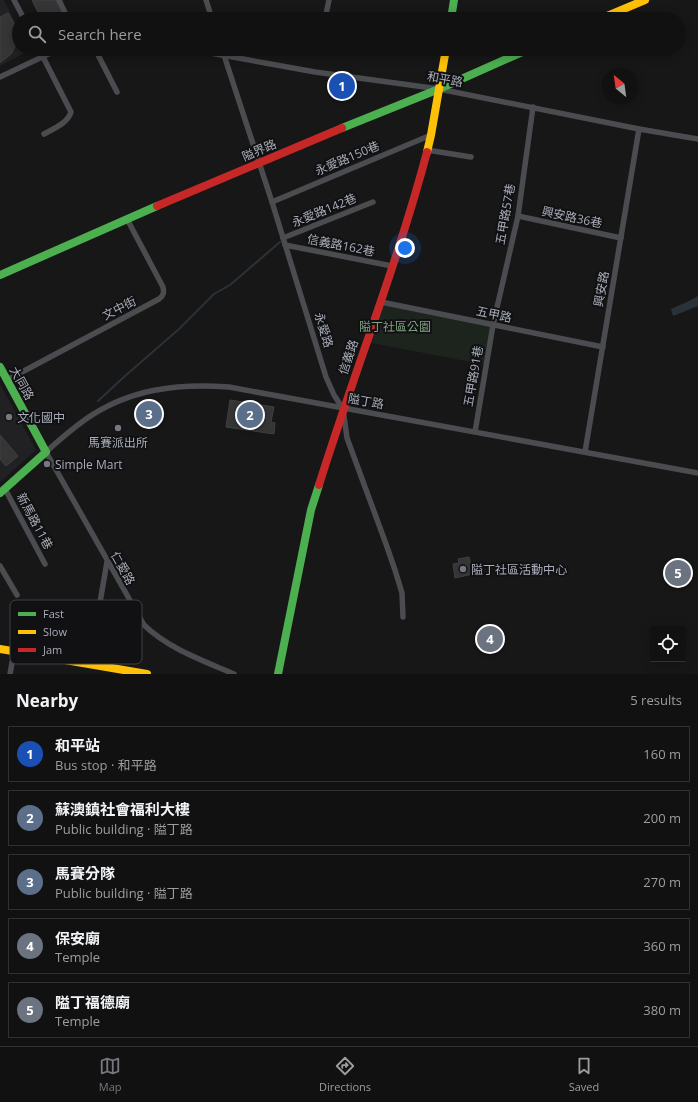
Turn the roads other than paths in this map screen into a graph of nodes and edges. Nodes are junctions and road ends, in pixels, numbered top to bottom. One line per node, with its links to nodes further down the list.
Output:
1 (14, 0): 7 (street)
2 (59, 0): 8 (street)
3 (206, 0): 9 (street)
4 (329, 0): 10 (street)
5 (454, 0): 11 (street)
6 (645, 0): 12 (street)
7 (20, 12)
8 (65, 12)
9 (210, 12)
10 (326, 12)
11 (452, 12)
12 (617, 12)
13 (42, 56): 18 (street); 23 (street)
14 (98, 56): 20 (street)
15 (224, 56): 19 (street, 和平路); 28 (street, 永愛路)
16 (445, 56): 19 (street, 信義路)
17 (513, 56): 19 (street, 隘界路)
18 (0, 77)
19 (439, 89): 21 (street, 和平路); 24 (street, 信義路); 28 (street, 隘界路)
20 (117, 92)
21 (533, 107): 22 (street, 和平路); 31 (street, 五甲路57巷)
22 (639, 129): 25 (street, 和平路); 34 (street, 興安路)
23 (44, 134)
24 (431, 135): 26 (street, 信義路); 29 (street, 永愛路150巷)
25 (698, 139)
26 (427, 150): 27 (street); 36 (street, 信義路)
27 (471, 157)
28 (259, 163): 29 (street, 永愛路); 32 (street, 隘界路)
29 (272, 202): 33 (street, 永愛路)
30 (373, 202): 33 (street, 永愛路142巷)
31 (518, 216): 34 (street, 興安路36巷); 39 (street, 五甲路57巷)
32 (127, 219): 37 (street, 隘界路); 42 (street, 文中街)
33 (283, 238): 35 (street, 永愛路)
34 (621, 238): 40 (street, 興安路)
35 (285, 245): 36 (street, 信義路162巷); 43 (street, 永愛路)
36 (392, 266): 38 (street, 信義路)
37 (0, 275)
38 (380, 302): 39 (street, 五甲路); 43 (street, 信義路)
39 (493, 324): 40 (street, 五甲路); 44 (street, 五甲路91巷)
40 (603, 347): 46 (street, 興安路)
41 (0, 367): 42 (street, 大同路)
42 (7, 380): 45 (street, 大同路)
43 (343, 408): 44 (street, 隘丁路); 45 (street, 隘丁路); 55 (street, 永愛路); 64 (street, 信義路)
44 (475, 432): 46 (street, 隘丁路)
45 (46, 452): 48 (street); 49 (street, 仁愛路)
46 (585, 452): 47 (street, 隘丁路)
47 (698, 473)
48 (2, 491): 50 (street, 新馬路11巷)
49 (107, 562): 53 (street); 54 (street, 仁愛路)
50 (45, 564)
51 (0, 566): 52 (street)
52 (17, 595)
53 (100, 600)
54 (128, 600)
55 (403, 617)
56 (142, 622): 63 (street, 仁愛路)
57 (0, 649): 58 (street)
58 (10, 651)
59 (12, 664): 61 (street)
60 (93, 664): 62 (street)
61 (10, 674)
62 (147, 674)
63 (234, 674)
64 (278, 674)

